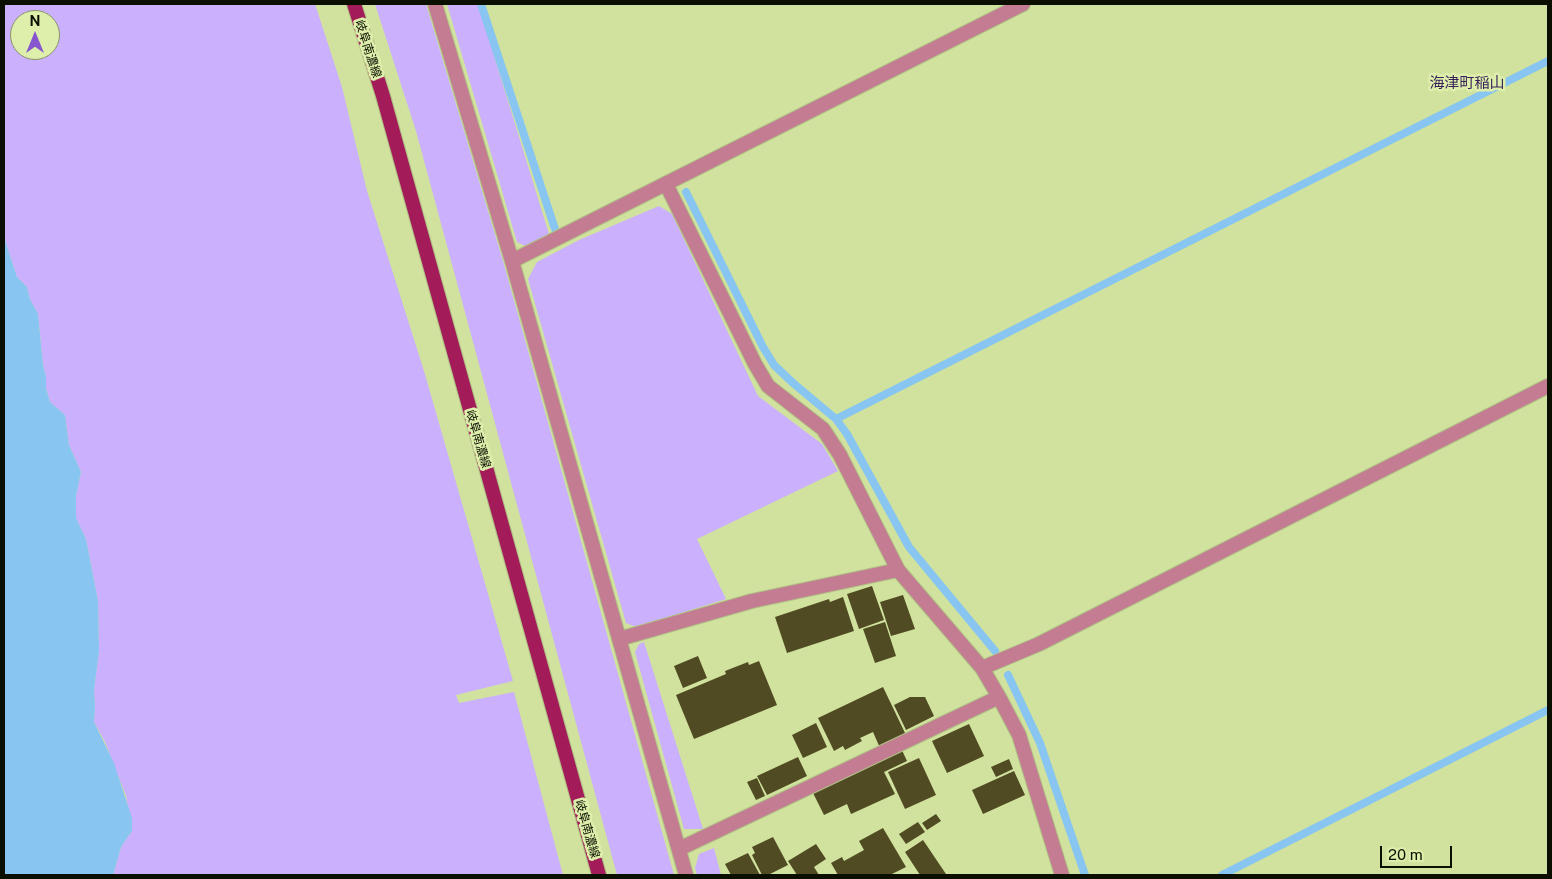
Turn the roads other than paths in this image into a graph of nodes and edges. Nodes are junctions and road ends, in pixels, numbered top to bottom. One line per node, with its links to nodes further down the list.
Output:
1 (354, 4): 12 (main road, 岐阜南濃線)
2 (435, 4): 5 (street)
3 (1022, 4): 4 (street)
4 (666, 184): 5 (street); 7 (street)
5 (512, 261): 8 (street)
6 (1548, 386): 9 (street)
7 (898, 570): 8 (street); 9 (street)
8 (619, 640): 11 (street)
9 (982, 668): 10 (street)
10 (999, 697): 11 (street); 14 (street)
11 (679, 849): 13 (street)
12 (599, 875)
13 (686, 875)
14 (1062, 875)

